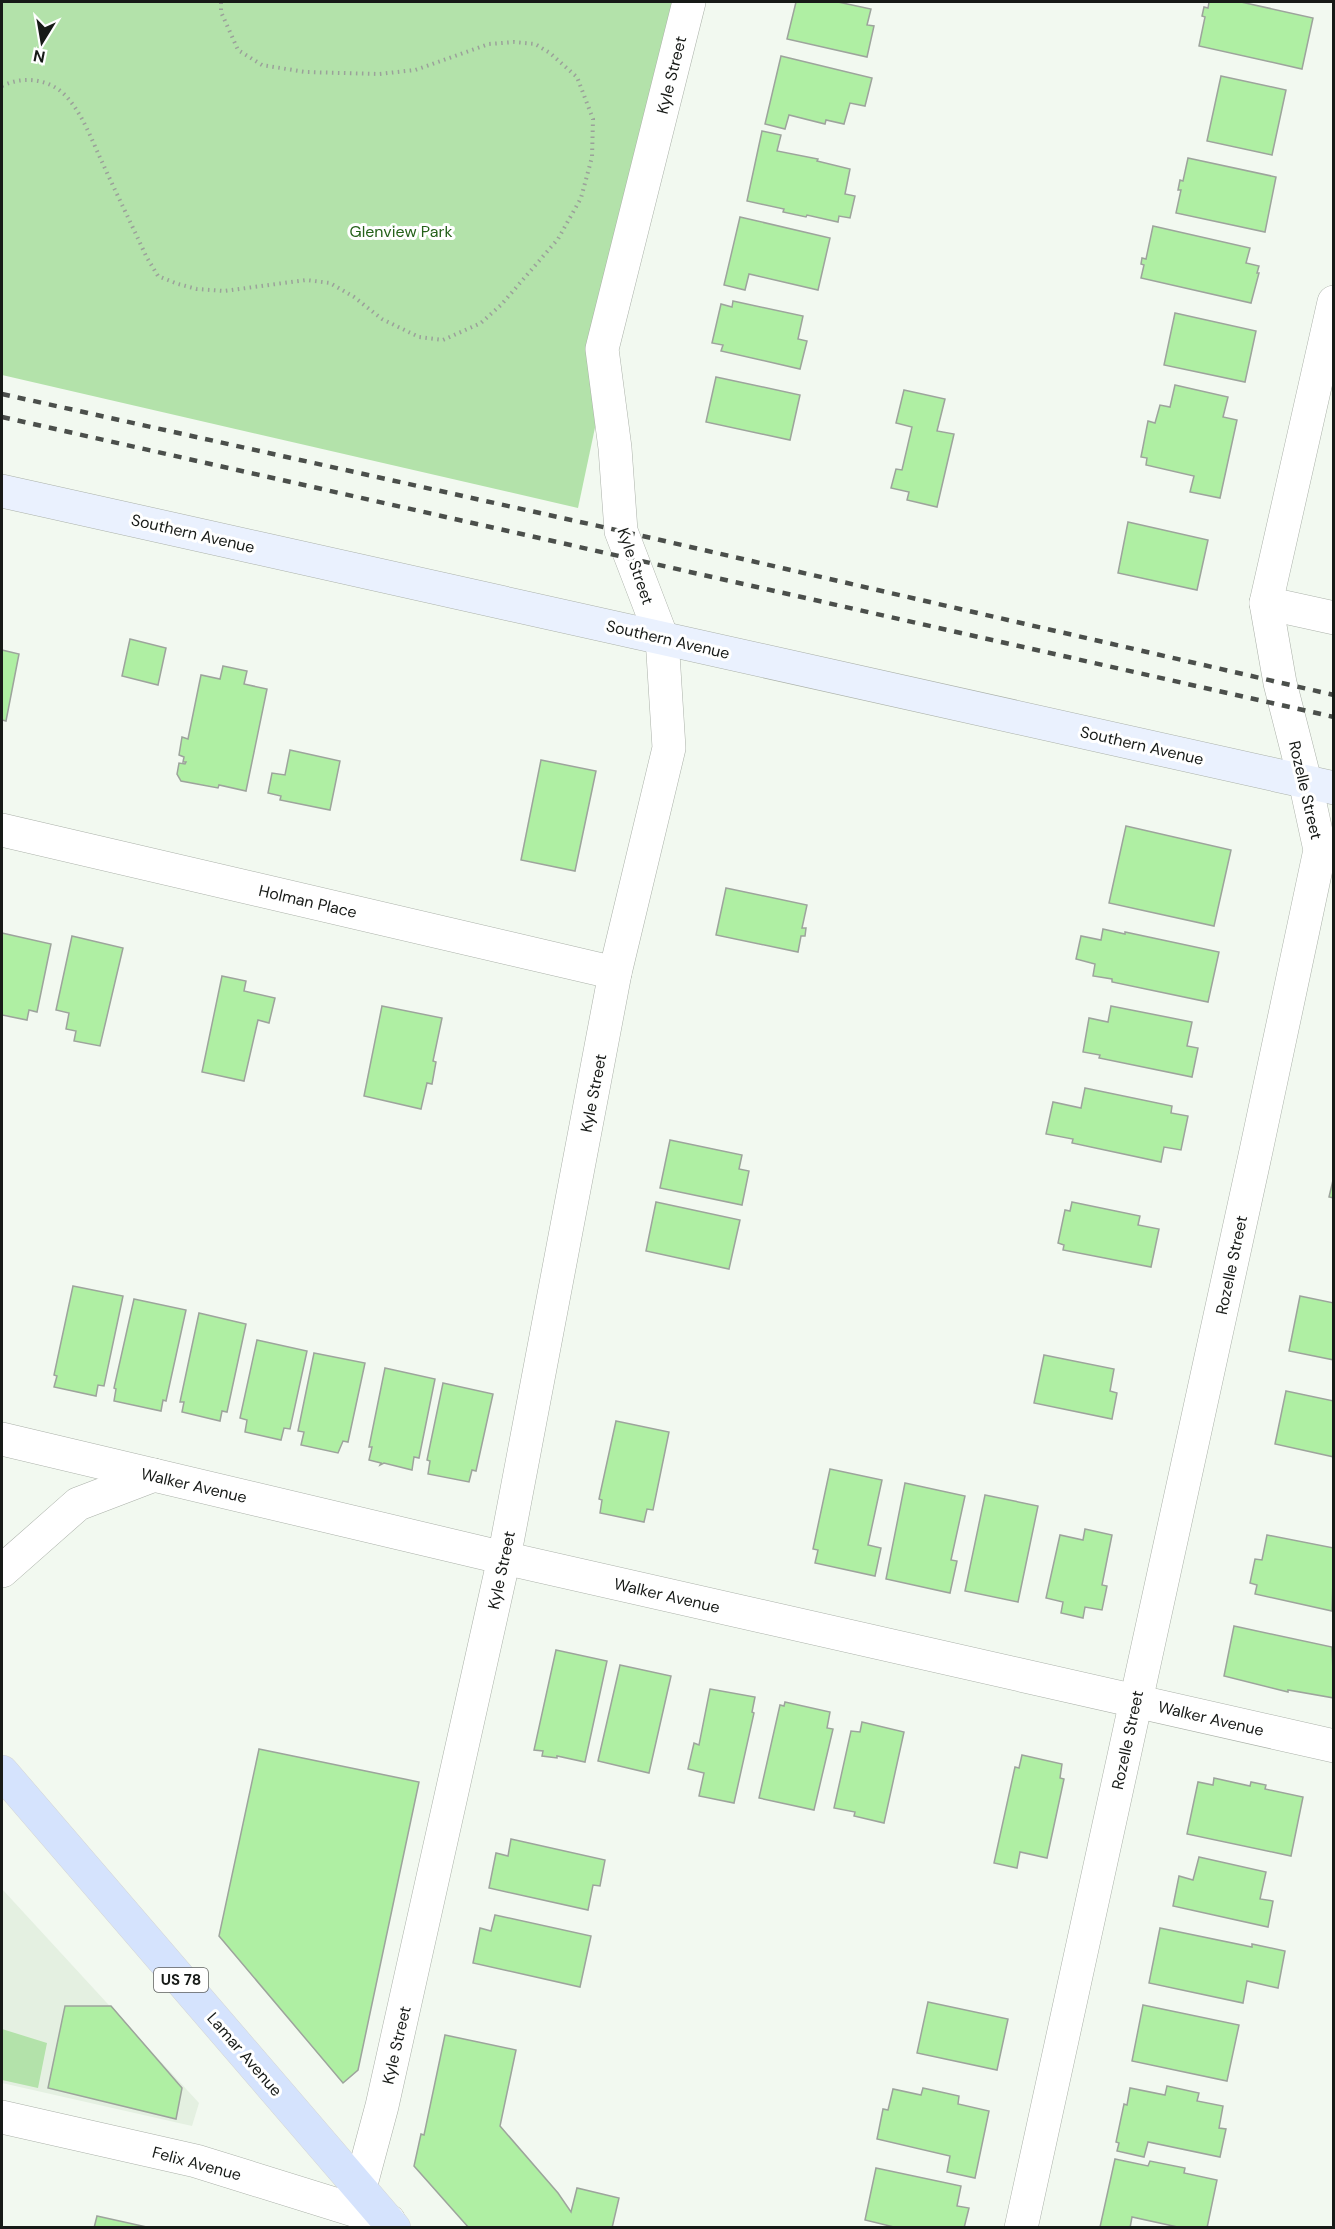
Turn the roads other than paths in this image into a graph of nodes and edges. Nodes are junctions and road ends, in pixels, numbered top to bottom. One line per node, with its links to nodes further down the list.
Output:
1 (689, 2): 6 (street, Kyle Street)
2 (1334, 302): 4 (street, Rozelle Street)
3 (2, 490): 6 (main road, Southern Avenue)
4 (1266, 603): 5 (street); 7 (street, Rozelle Street)
5 (1334, 618)
6 (662, 638): 7 (main road, Southern Avenue); 9 (street, Kyle Street)
7 (1319, 785): 14 (street, Rozelle Street)
8 (2, 830): 9 (street, Holman Place)
9 (615, 973): 12 (street, Kyle Street)
10 (2, 1439): 11 (street, Walker Avenue)
11 (154, 1475): 12 (street, Walker Avenue); 13 (street)
12 (504, 1558): 14 (street, Walker Avenue); 18 (street, Kyle Street)
13 (2, 1571)
14 (1135, 1701): 15 (street, Walker Avenue); 20 (street, Rozelle Street)
15 (1334, 1746)
16 (2, 1772): 18 (main road, Lamar Avenue / US 78)
17 (2, 2117): 19 (street, Felix Avenue)
18 (360, 2188): 19 (main road, Lamar Avenue / US 78)
19 (391, 2226)
20 (1021, 2228)

